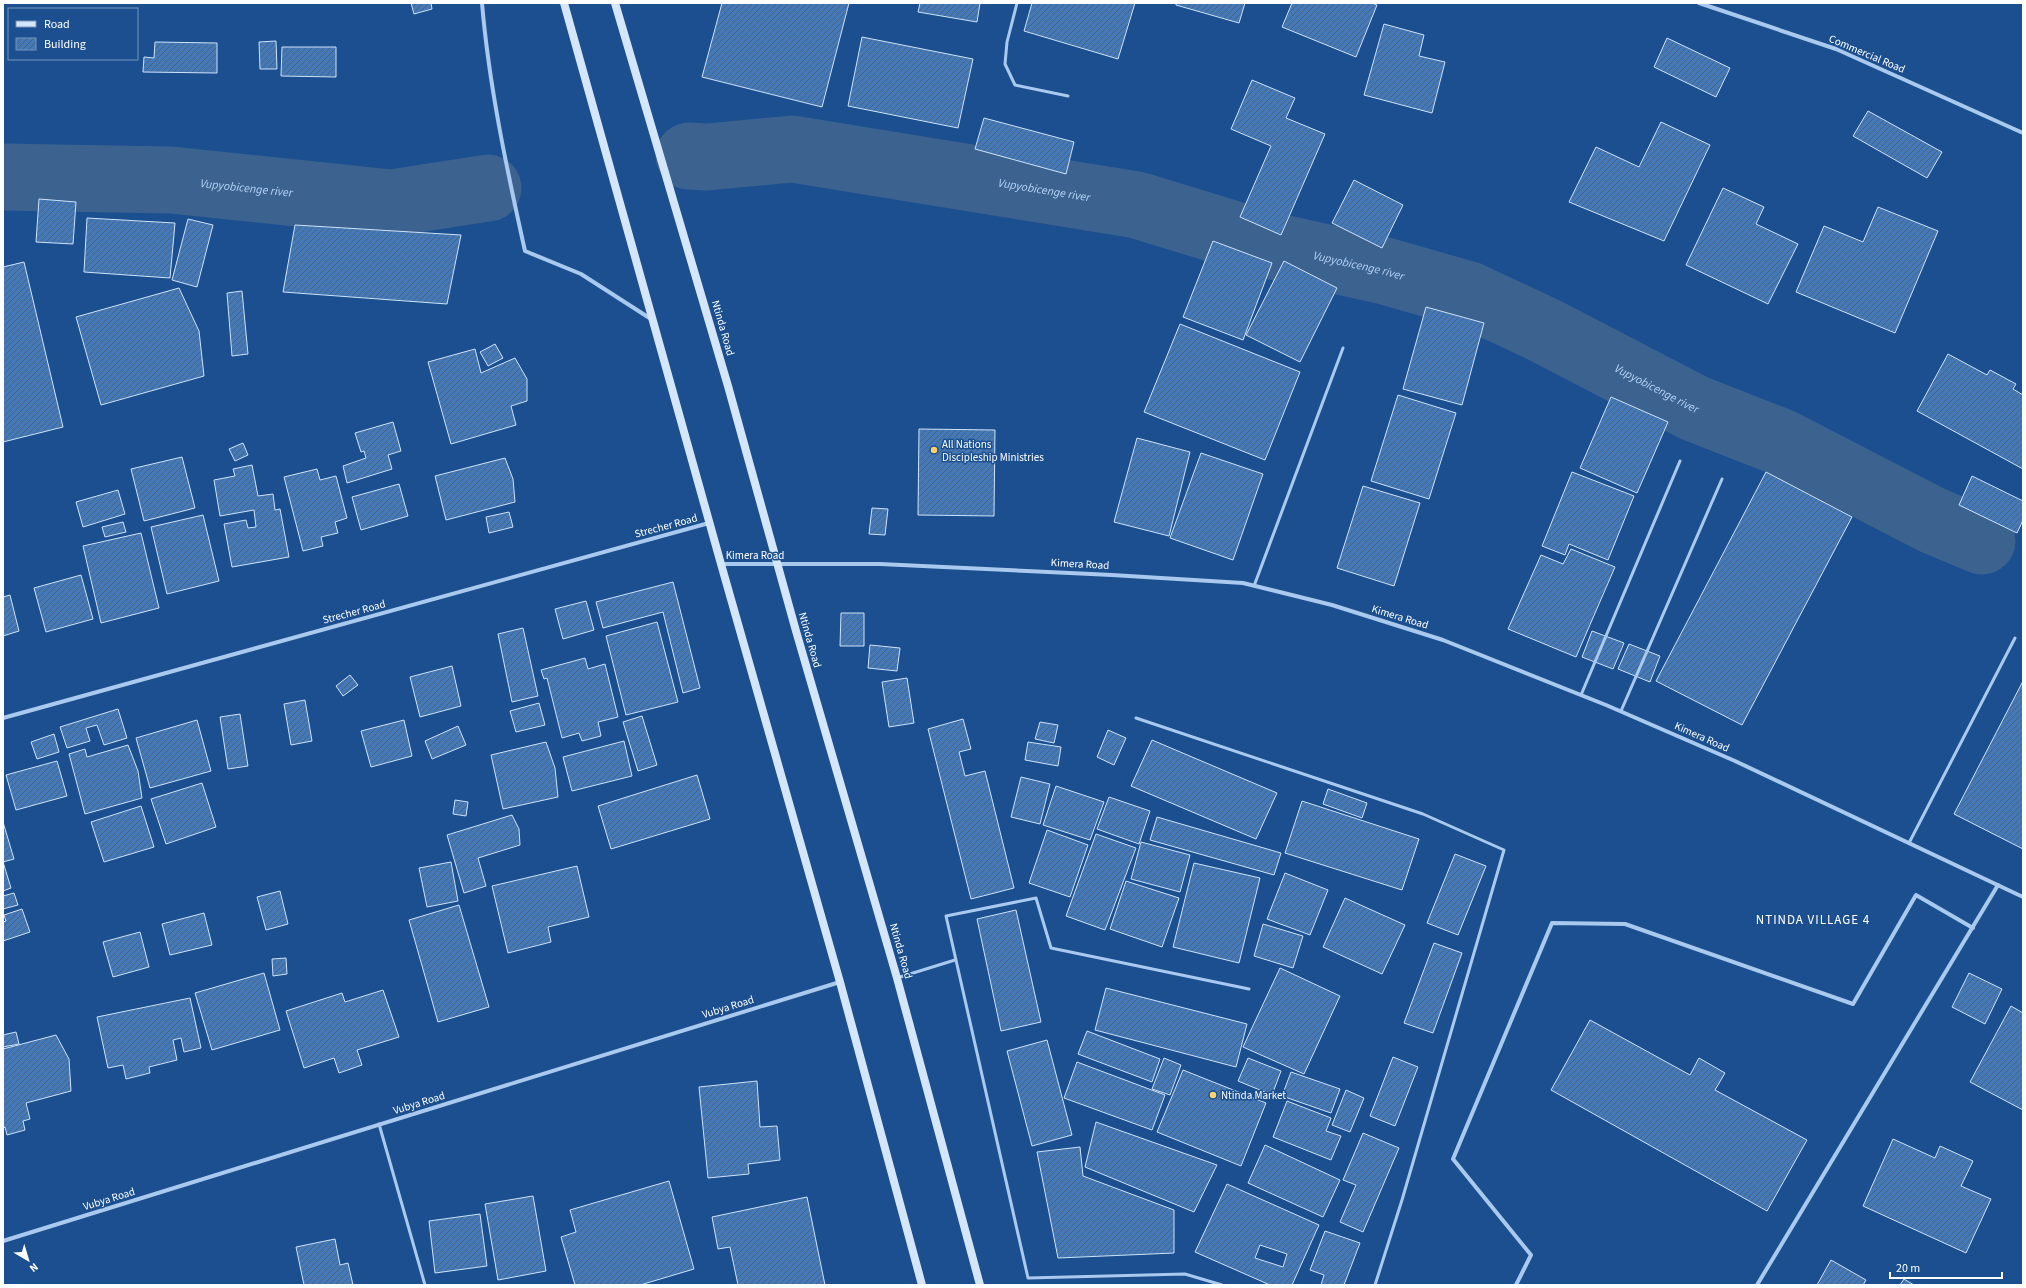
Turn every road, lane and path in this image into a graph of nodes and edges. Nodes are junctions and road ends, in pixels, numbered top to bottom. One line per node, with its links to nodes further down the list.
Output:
1 (482, 3): 8 (street)
2 (564, 3): 8 (main road)
3 (615, 3): 13 (main road, Ntinda Road)
4 (1017, 3): 6 (lane)
5 (1699, 3): 7 (street, Commercial Road)
6 (1068, 96)
7 (2023, 133)
8 (653, 320): 12 (main road)
9 (1343, 348): 15 (lane)
10 (1680, 461): 17 (lane)
11 (1722, 479): 18 (lane)
12 (710, 523): 14 (main road); 19 (street, Strecher Road)
13 (778, 563): 14 (street, Kimera Road); 15 (street, Kimera Road); 26 (main road, Ntinda Road)
14 (721, 564): 27 (main road)
15 (1254, 586): 17 (street, Kimera Road)
16 (2015, 638): 21 (lane)
17 (1581, 695): 18 (street, Kimera Road)
18 (1621, 712): 21 (street, Kimera Road)
19 (3, 718)
20 (1136, 718): 35 (lane)
21 (1909, 843): 22 (street, Kimera Road)
22 (1998, 885): 23 (street, Kimera Road); 24 (street)
23 (2023, 897)
24 (1973, 928): 36 (street); 37 (street)
25 (955, 960): 26 (lane); 28 (lane); 34 (lane)
26 (897, 978): 33 (main road, Ntinda Road)
27 (840, 982): 29 (street, Vubya Road); 32 (main road)
28 (1248, 989)
29 (379, 1124): 30 (street, Vubya Road); 31 (lane)
30 (3, 1241)
31 (425, 1285)
32 (922, 1285)
33 (980, 1285)
34 (1222, 1285)
35 (1375, 1285)
36 (1516, 1285)
37 (1757, 1285)

